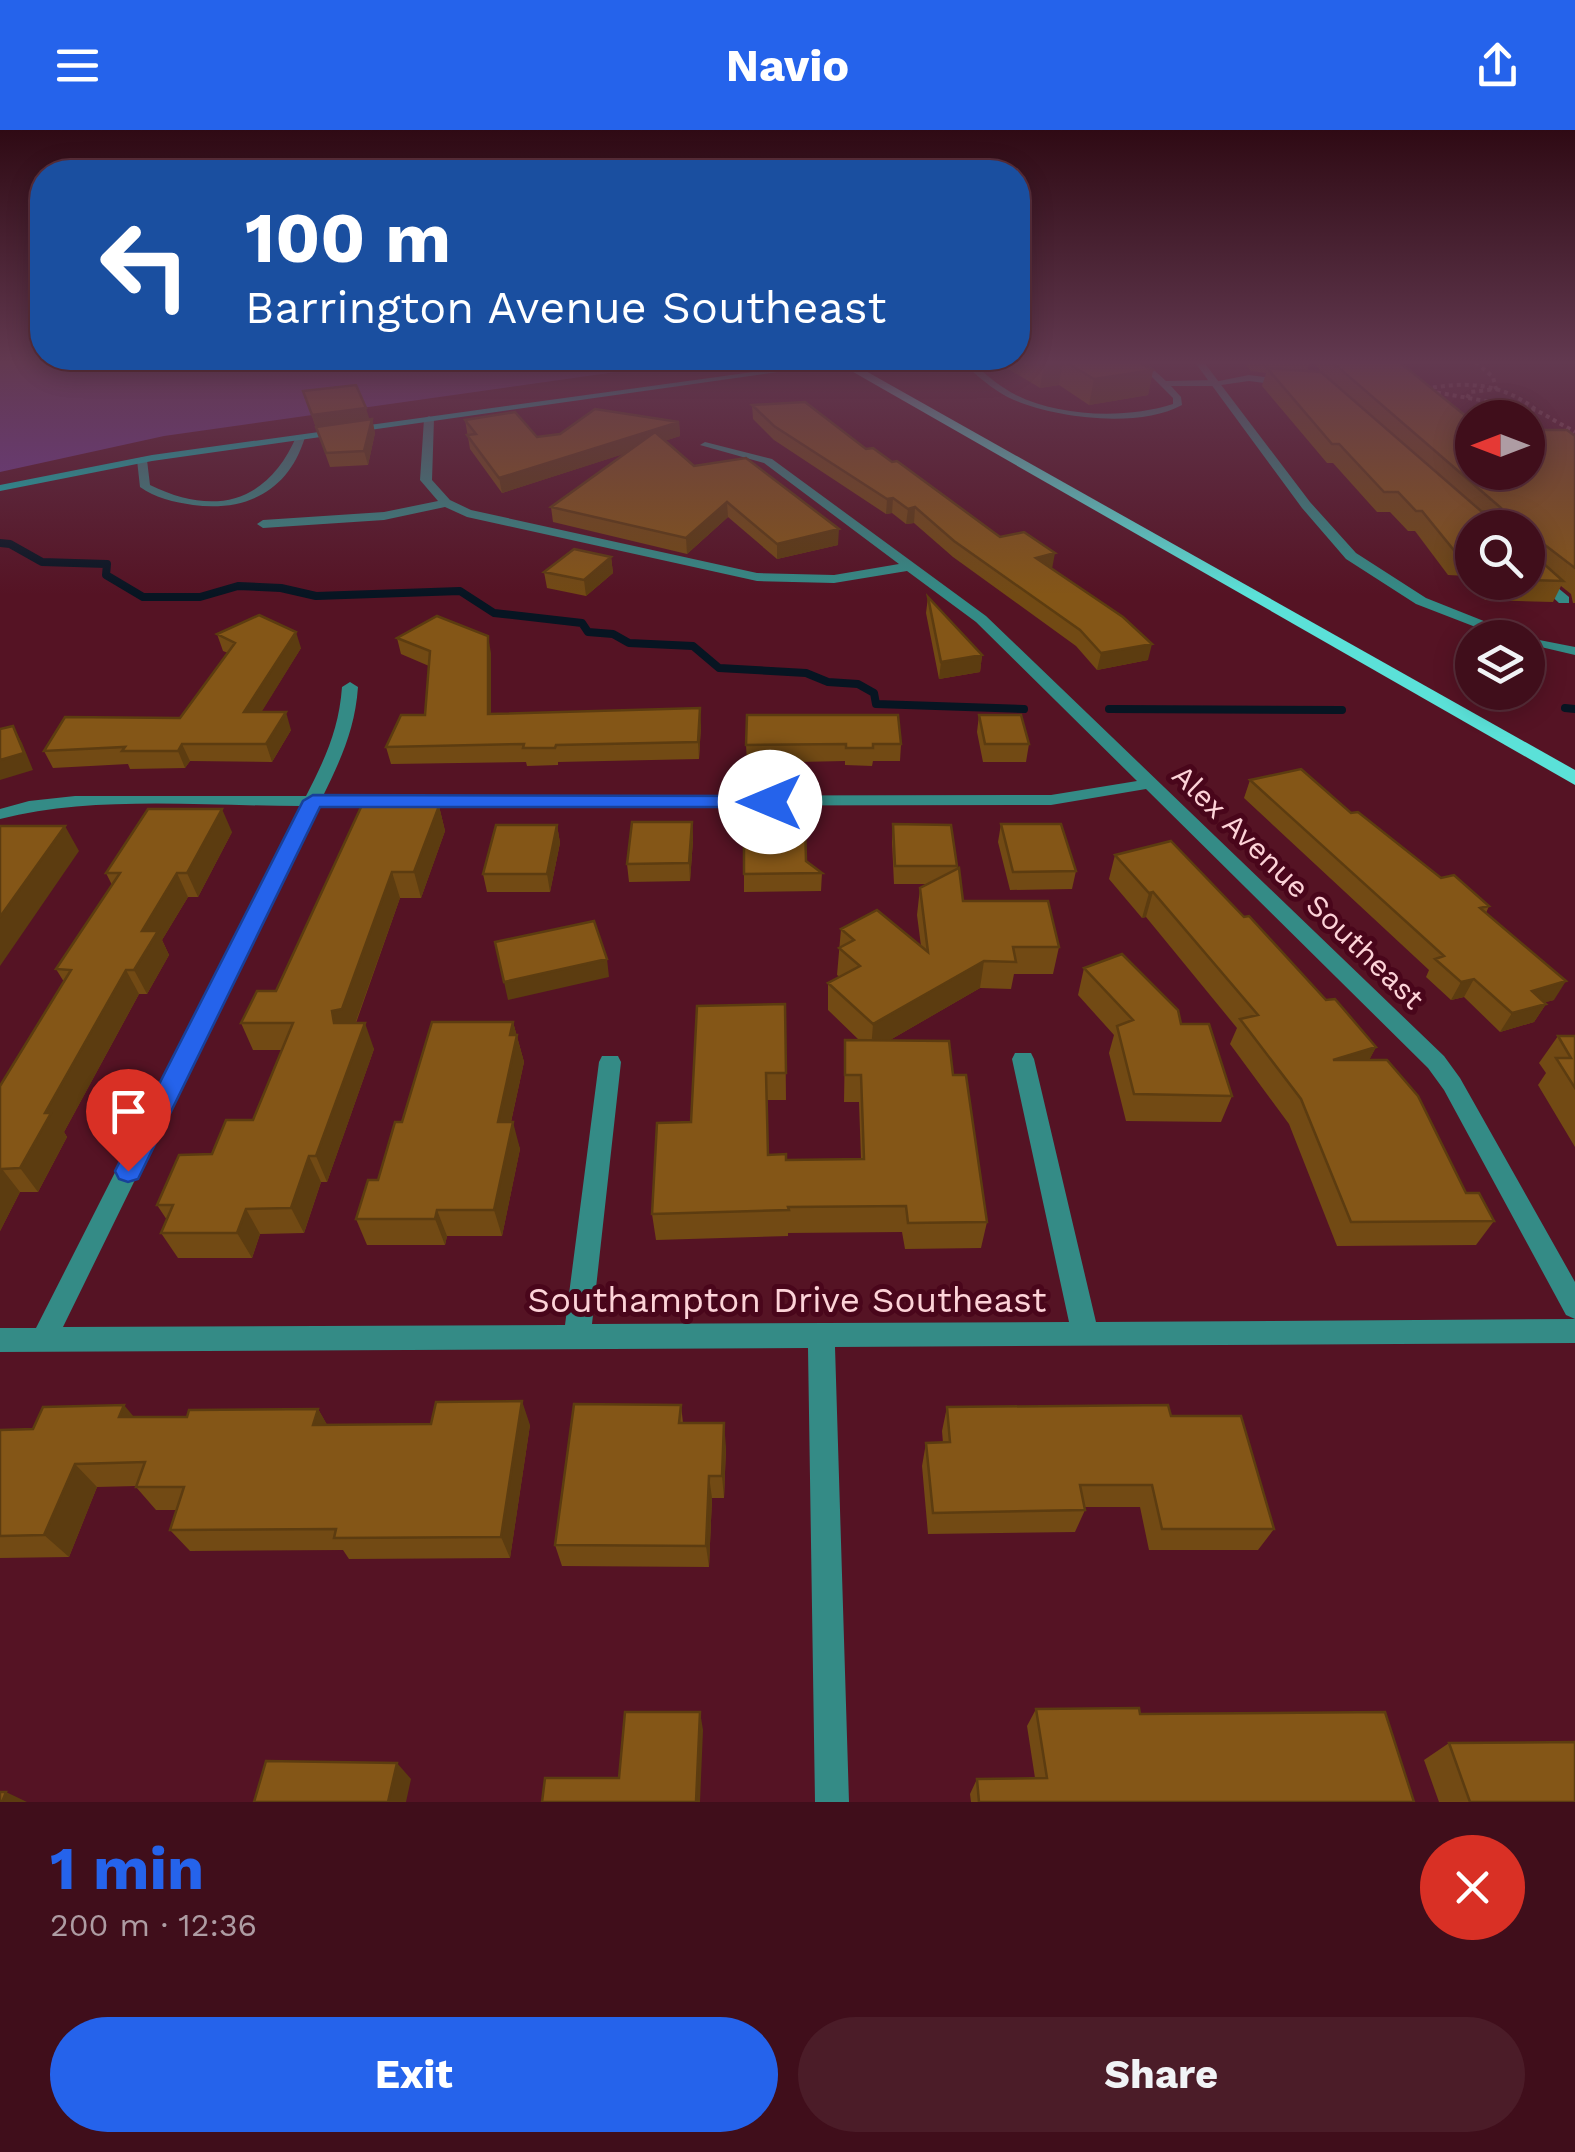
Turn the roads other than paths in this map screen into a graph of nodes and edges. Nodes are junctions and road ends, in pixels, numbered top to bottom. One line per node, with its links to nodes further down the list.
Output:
1 (286, 439): 7 (main road)
2 (299, 439): 7 (lane)
3 (430, 439): 9 (street)
4 (980, 439): 18 (main road)
5 (1256, 439): 14 (street)
6 (705, 445): 11 (street, Alex Avenue Southeast)
7 (142, 460): 8 (main road)
8 (0, 488)
9 (446, 503): 10 (street); 11 (street)
10 (263, 524)
11 (911, 566): 19 (street, Alex Avenue Southeast)
12 (1545, 583): 13 (street)
13 (1564, 600)
14 (1470, 620)
15 (1545, 644): 16 (street)
16 (1575, 651)
17 (350, 688): 20 (street)
18 (1575, 779)
19 (1148, 784): 20 (street); 24 (street, Alex Avenue Southeast)
20 (313, 801): 21 (street); 29 (street)
21 (0, 814)
22 (1024, 1059): 26 (street)
23 (610, 1062): 28 (street)
24 (1575, 1307)
25 (1575, 1331): 26 (street, Southampton Drive Southeast)
26 (1085, 1333): 27 (street, Southampton Drive Southeast)
27 (821, 1335): 28 (street, Southampton Drive Southeast); 31 (street)
28 (577, 1336): 29 (street, Southampton Drive Southeast)
29 (44, 1339): 30 (street, Southampton Drive Southeast)
30 (0, 1340)
31 (832, 1802)

